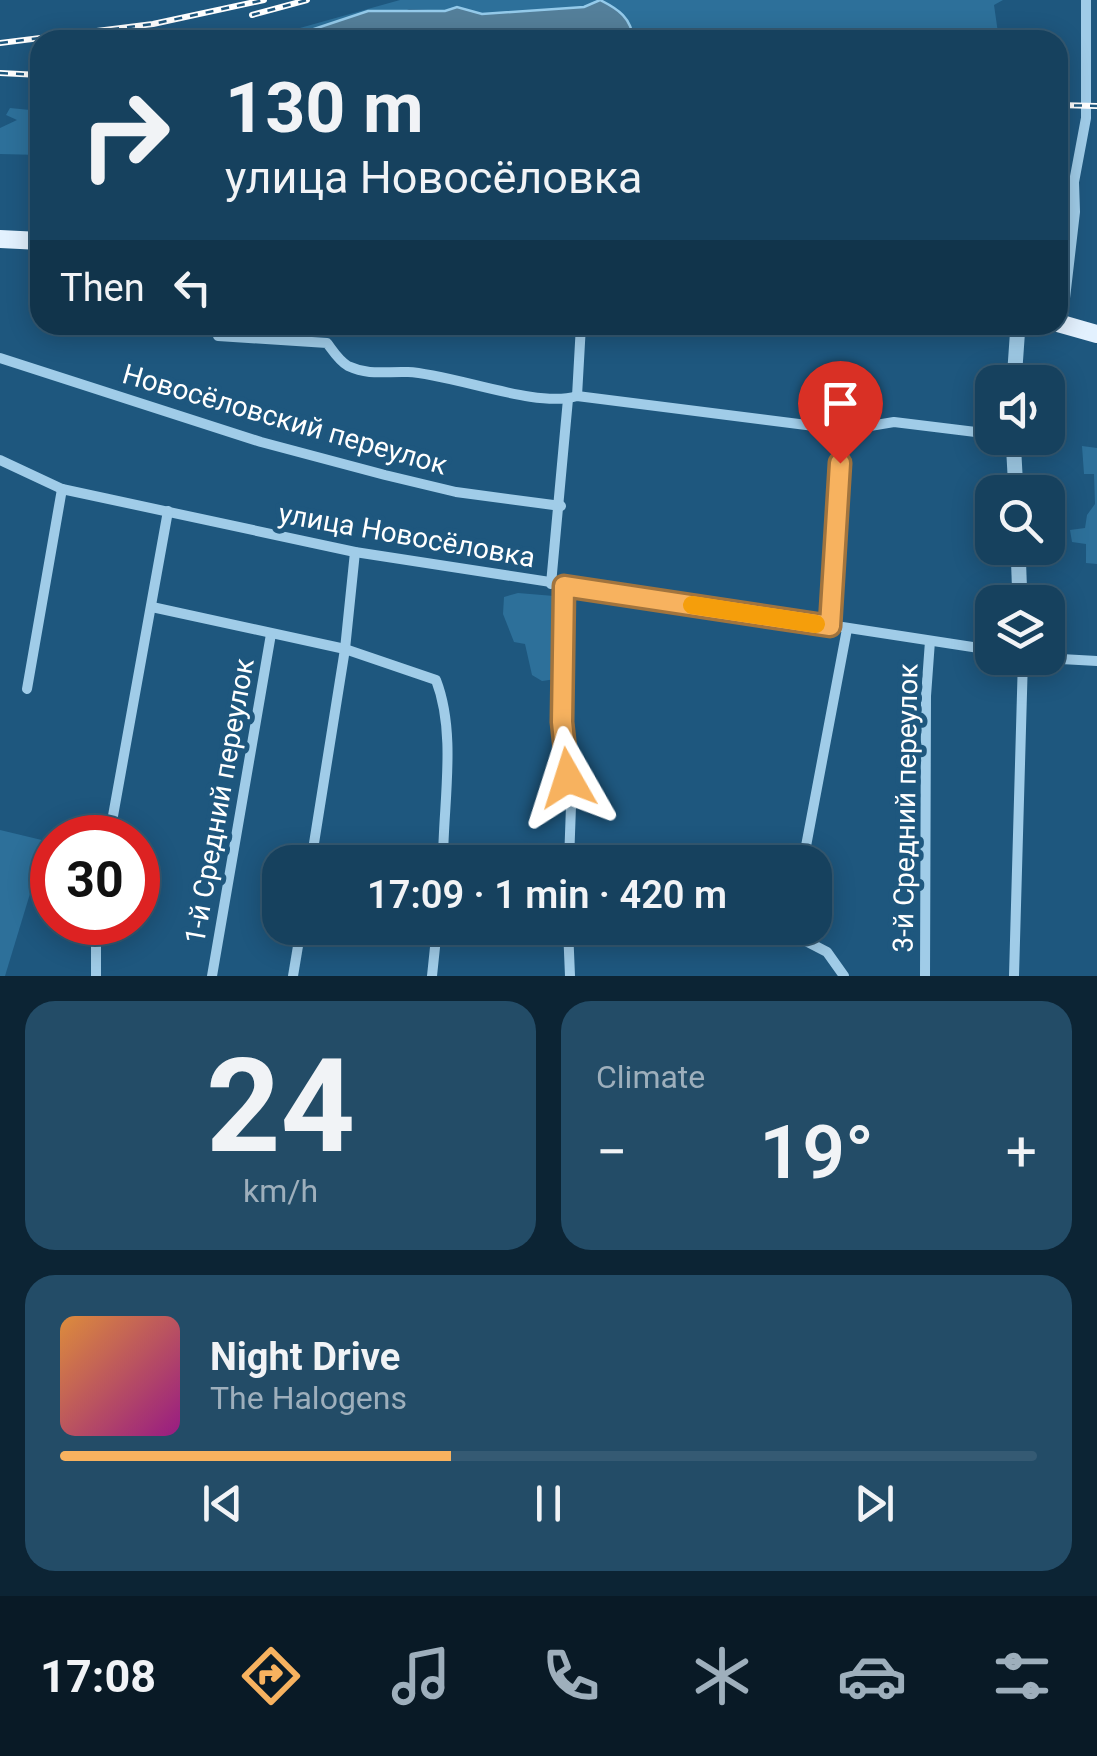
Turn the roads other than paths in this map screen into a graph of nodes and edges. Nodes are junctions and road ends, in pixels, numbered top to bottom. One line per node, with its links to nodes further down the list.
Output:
1 (1086, 0): 4 (street)
2 (0, 238): 3 (main road)
3 (30, 240)
4 (1068, 264)
5 (1068, 326): 6 (main road)
6 (1097, 334)
7 (580, 335): 12 (street)
8 (1017, 335): 11 (street)
9 (218, 336): 12 (street)
10 (0, 358): 17 (street, Новосёловский переулок)
11 (1015, 365)
12 (572, 397): 13 (street); 17 (street)
13 (846, 430): 14 (street); 23 (street)
14 (975, 432)
15 (0, 460): 16 (street, улица Новосёловка)
16 (62, 488): 18 (street, улица Новосёловка); 32 (street)
17 (561, 506): 20 (street)
18 (168, 511): 19 (street, улица Новосёловка); 22 (street)
19 (355, 552): 20 (street, улица Новосёловка); 28 (street)
20 (550, 584): 21 (street, улица Новосёловка)
21 (564, 586): 23 (street, улица Новосёловка); 36 (street)
22 (152, 608): 25 (street); 33 (street)
23 (830, 626): 24 (street, улица Новосёловка)
24 (846, 628): 26 (street, улица Новосёловка); 37 (street)
25 (271, 634): 28 (street); 44 (street, 1-й Средний переулок)
26 (930, 641): 27 (street, улица Новосёловка); 49 (street, 3-й Средний переулок)
27 (975, 648)
28 (345, 649): 34 (street); 35 (street)
29 (1065, 659): 30 (street)
30 (1097, 661)
31 (1022, 675): 50 (street)
32 (28, 689)
33 (112, 815)
34 (314, 845)
35 (444, 845)
36 (570, 845)
37 (807, 845)
38 (96, 945): 43 (street)
39 (299, 945): 45 (street)
40 (435, 945): 46 (street)
41 (569, 945): 47 (street)
42 (814, 945): 48 (street)
43 (96, 976)
44 (212, 976)
45 (294, 976)
46 (432, 976)
47 (570, 976)
48 (844, 976)
49 (925, 976)
50 (1014, 976)

